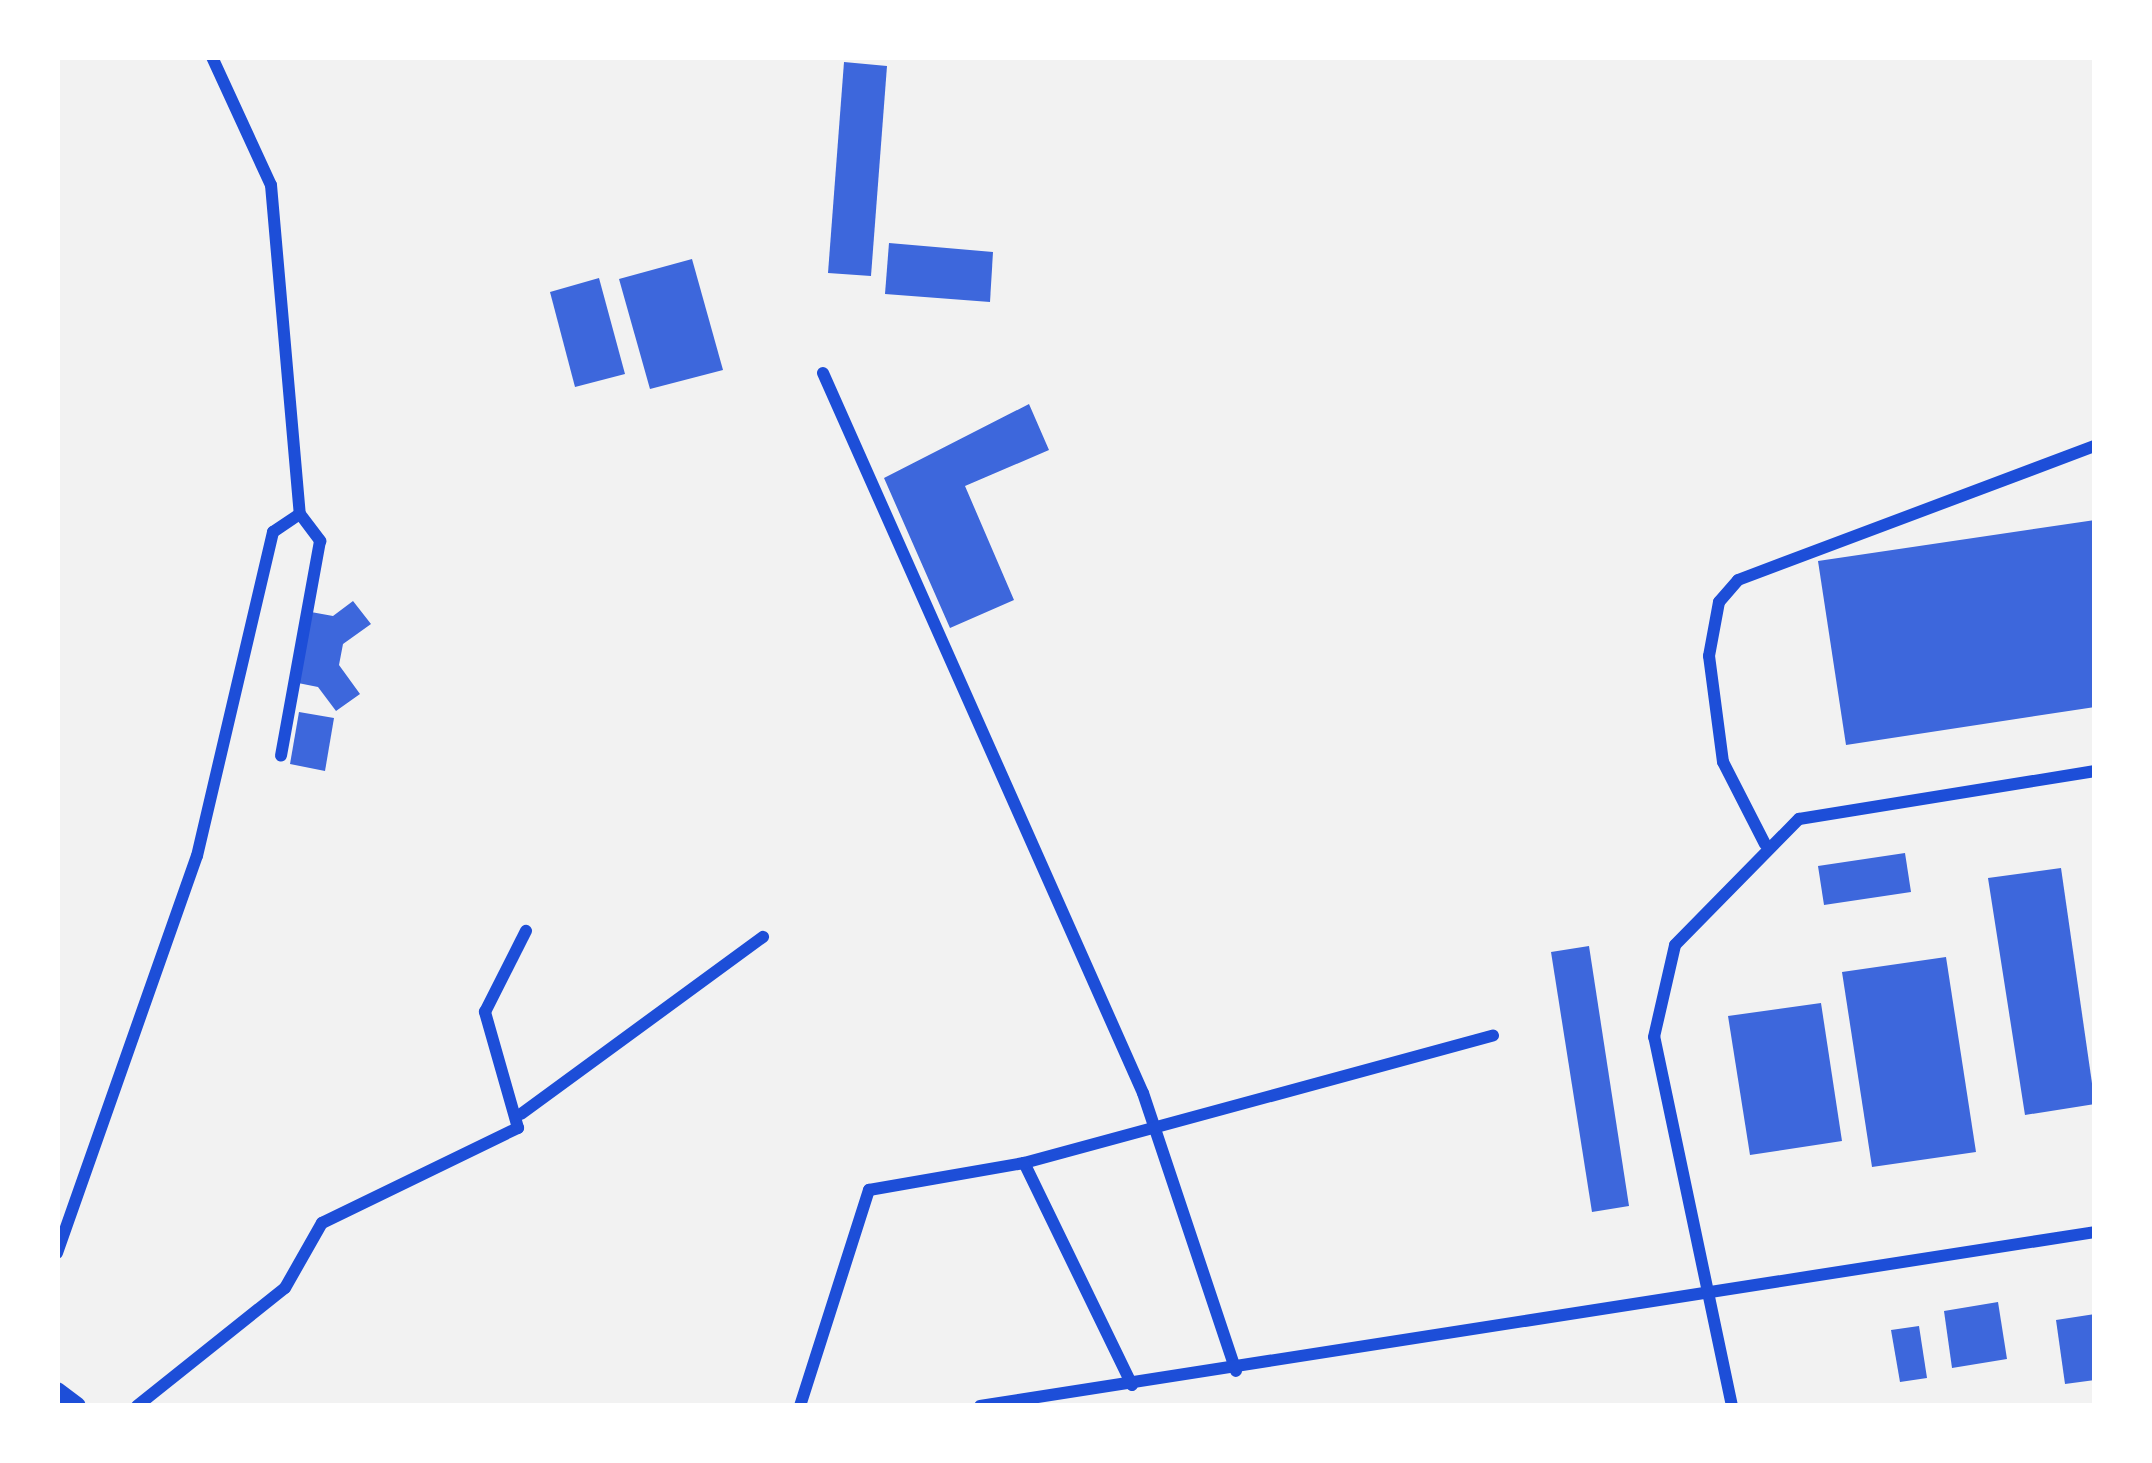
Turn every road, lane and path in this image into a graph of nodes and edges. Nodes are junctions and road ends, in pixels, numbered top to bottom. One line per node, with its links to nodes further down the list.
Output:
1 (212, 57): 4 (street)
2 (823, 374): 12 (street)
3 (2095, 446): 7 (street)
4 (300, 514): 5 (street); 15 (street)
5 (281, 755)
6 (2095, 771): 7 (street)
7 (1765, 844): 16 (street)
8 (526, 931): 11 (street)
9 (763, 937): 11 (street)
10 (1493, 1036): 12 (street)
11 (521, 1114): 21 (street)
12 (1154, 1122): 13 (street); 17 (street)
13 (1024, 1163): 18 (street); 22 (street)
14 (2095, 1232): 16 (street)
15 (57, 1253)
16 (1701, 1291): 17 (street); 24 (street)
17 (1236, 1371): 18 (street)
18 (1132, 1385): 23 (street)
19 (57, 1391): 20 (street)
20 (77, 1406)
21 (137, 1406)
22 (800, 1406)
23 (980, 1406)
24 (1732, 1406)

